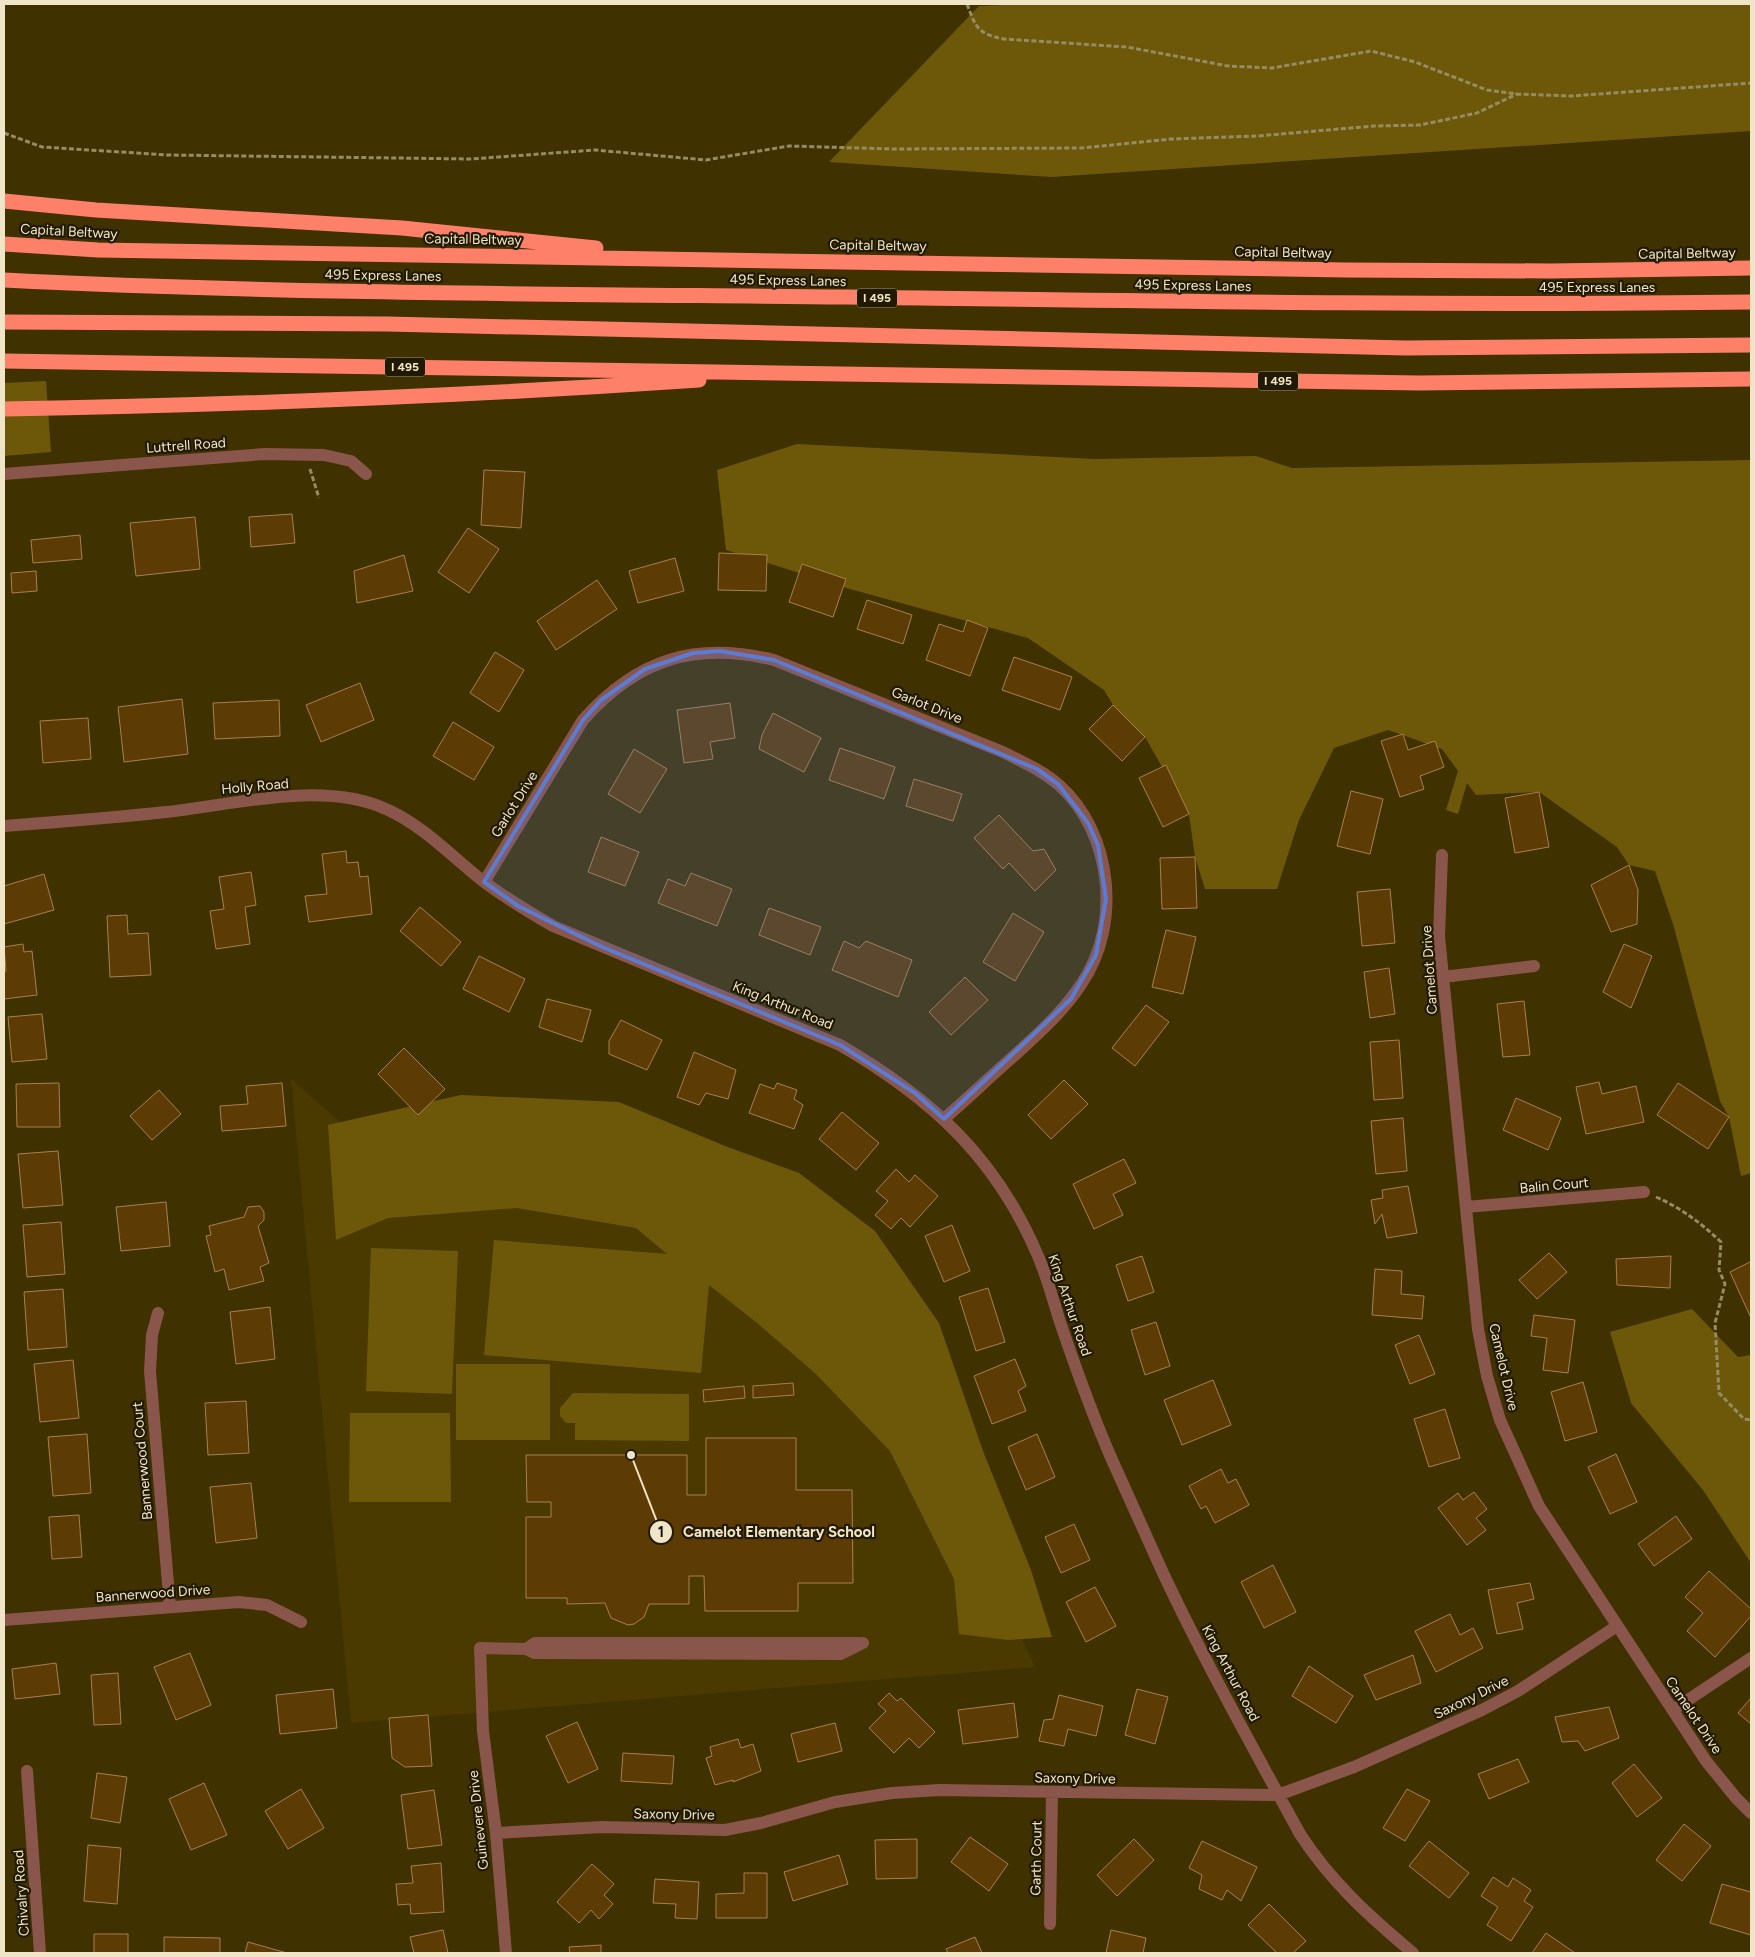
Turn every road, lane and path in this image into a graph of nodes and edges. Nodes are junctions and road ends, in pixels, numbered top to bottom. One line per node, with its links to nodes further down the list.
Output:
1 (967, 4): 3 (path)
2 (1751, 82): 3 (path)
3 (1517, 94): 4 (path)
4 (4, 133)
5 (4, 200): 7 (highway)
6 (4, 244): 7 (highway, Capital Beltway)
7 (692, 258): 8 (highway, Capital Beltway)
8 (1751, 268)
9 (4, 280): 10 (highway, 495 Express Lanes / I 495)
10 (1751, 302)
11 (4, 322): 12 (highway)
12 (1751, 345)
13 (4, 360): 14 (highway, I 495)
14 (806, 373): 15 (highway, I 495); 16 (highway)
15 (1751, 379)
16 (4, 409)
17 (305, 454): 18 (street, Luttrell Road); 19 (street, Luttrell Road); 20 (path)
18 (4, 474)
19 (366, 474)
20 (319, 498)
21 (4, 826): 23 (street, Holly Road)
22 (1442, 855): 25 (street, Camelot Drive)
23 (484, 882): 26 (street, King Arthur Road); 26 (street, Garlot Drive)
24 (1534, 966): 25 (street)
25 (1443, 977): 29 (street, Camelot Drive)
26 (944, 1119): 41 (street, King Arthur Road)
27 (1644, 1192): 29 (street, Balin Court)
28 (1673, 1205): 31 (path)
29 (1466, 1207): 35 (street, Camelot Drive)
30 (158, 1313): 32 (street, Bannerwood Court)
31 (1751, 1420)
32 (170, 1607): 33 (street, Bannerwood Drive); 34 (street, Bannerwood Drive)
33 (4, 1620)
34 (301, 1622)
35 (1617, 1626): 38 (street, Camelot Drive); 41 (street, Saxony Drive)
36 (526, 1649): 36 (street); 43 (street, Guinevere Drive)
37 (1751, 1658): 38 (street)
38 (1673, 1710): 42 (street, Camelot Drive)
39 (27, 1771): 45 (street, Chivalry Road)
40 (1052, 1792): 41 (street, Saxony Drive); 43 (street, Saxony Drive); 44 (street, Garth Court)
41 (1278, 1794): 47 (street, King Arthur Road)
42 (1751, 1813)
43 (496, 1833): 46 (street, Guinevere Drive)
44 (1050, 1924)
45 (40, 1953)
46 (506, 1953)
47 (1413, 1953)

